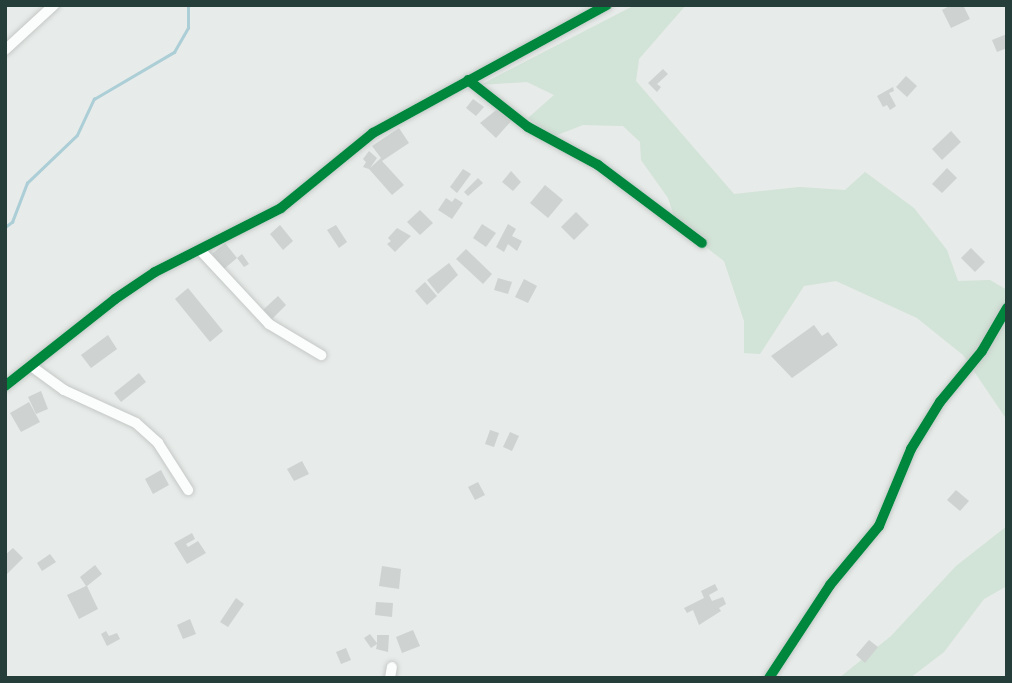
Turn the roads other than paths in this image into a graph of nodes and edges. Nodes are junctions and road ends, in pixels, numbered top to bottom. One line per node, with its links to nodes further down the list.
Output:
1 (54, 5): 3 (street)
2 (607, 5): 4 (street)
3 (5, 50)
4 (468, 80): 5 (street); 6 (street)
5 (702, 243)
6 (201, 251): 8 (street); 9 (street)
7 (1007, 308): 12 (street)
8 (321, 355)
9 (31, 366): 10 (street); 11 (street)
10 (5, 386)
11 (188, 490)
12 (769, 678)

